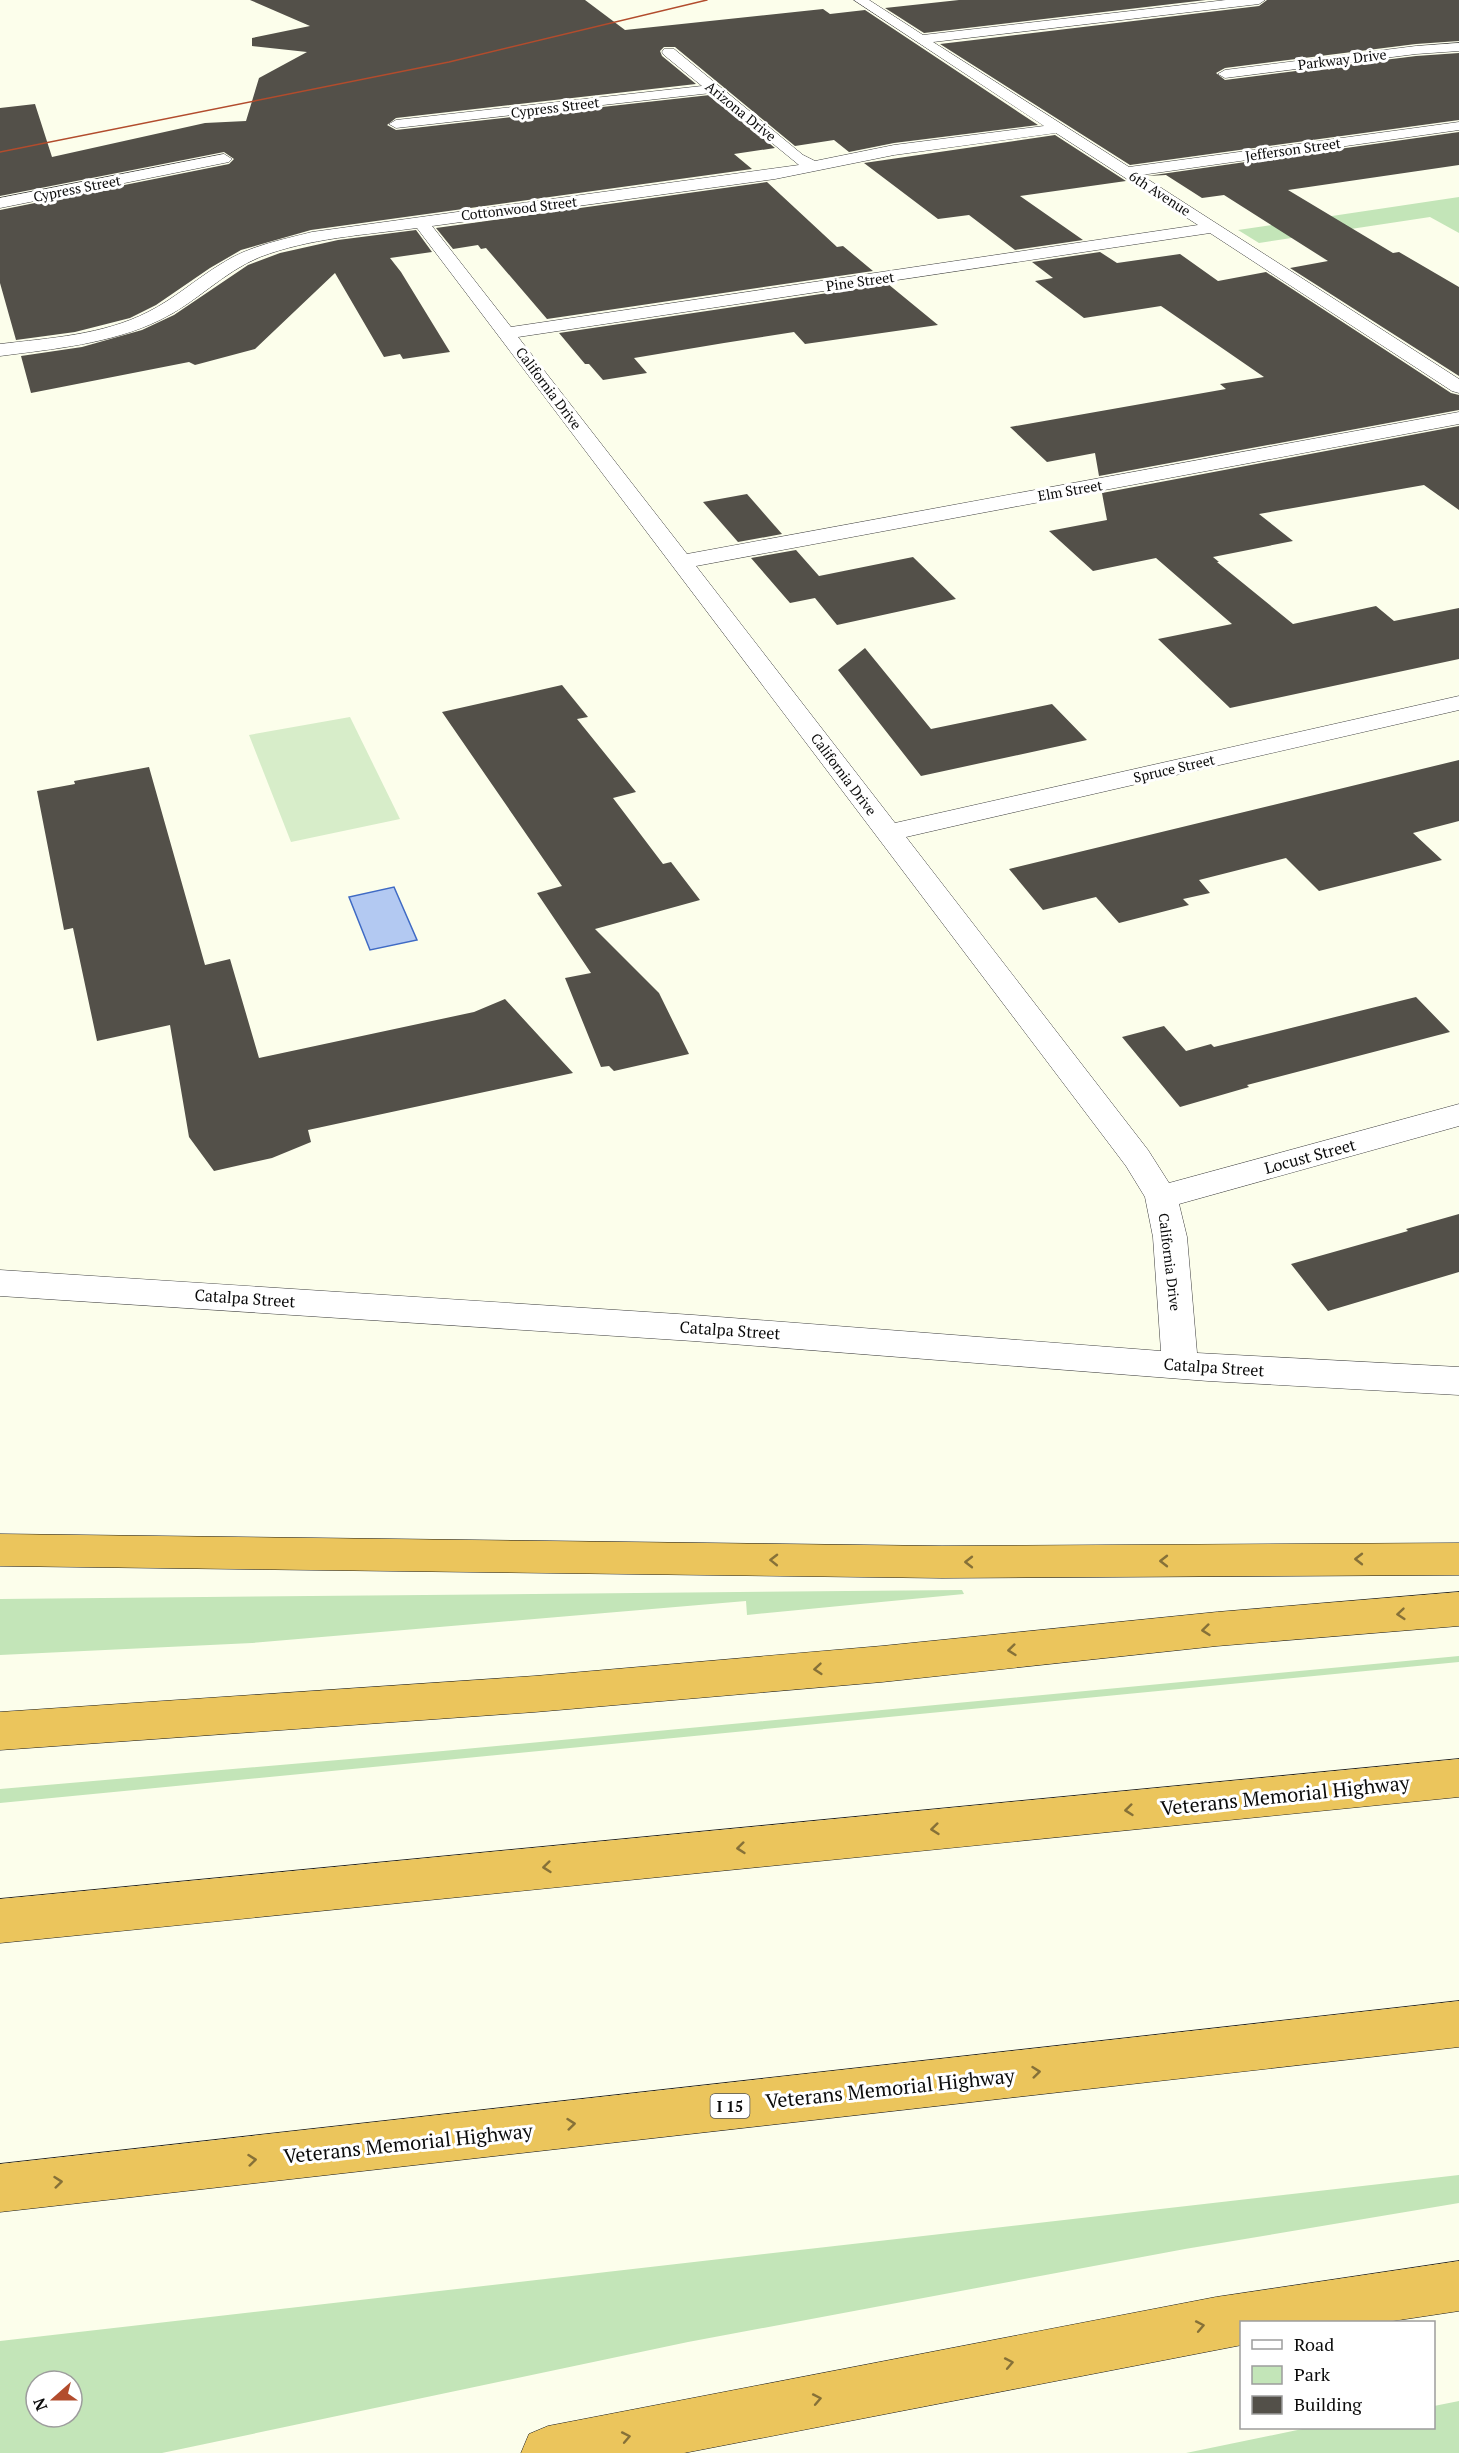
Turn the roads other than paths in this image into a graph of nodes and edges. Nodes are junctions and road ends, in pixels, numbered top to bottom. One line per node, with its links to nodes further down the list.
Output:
1 (860, 0): 3 (street, 6th Avenue)
2 (1259, 0): 3 (street)
3 (921, 39): 10 (street, 6th Avenue)
4 (1459, 47): 6 (street, Parkway Drive)
5 (669, 52): 7 (street, Arizona Drive)
6 (1225, 74)
7 (713, 88): 8 (street, Cypress Street); 12 (street, Arizona Drive)
8 (396, 124)
9 (1459, 126): 13 (street, Jefferson Street)
10 (1059, 128): 12 (street, Cottonwood Street); 13 (street, 6th Avenue)
11 (224, 159): 14 (street, Cypress Street)
12 (814, 167): 15 (street, Cottonwood Street)
13 (1127, 172): 16 (street, 6th Avenue)
14 (0, 203)
15 (420, 221): 17 (street, California Drive); 18 (street, Cottonwood Street)
16 (1213, 228): 17 (street, Pine Street); 19 (street, 6th Avenue)
17 (507, 333): 21 (street, California Drive)
18 (0, 350)
19 (1459, 387)
20 (1459, 418): 21 (street, Elm Street)
21 (681, 562): 23 (street, California Drive)
22 (1459, 703): 23 (street, Spruce Street)
23 (888, 833): 25 (street, California Drive)
24 (1459, 1115): 25 (street, Locust Street)
25 (1161, 1197): 27 (street, California Drive)
26 (0, 1283): 27 (street, Catalpa Street)
27 (1180, 1364): 28 (street, Catalpa Street)
28 (1459, 1381)
29 (0, 1550): 30 (highway, one-way to 29)
30 (1459, 1559)
31 (1459, 1609): 32 (highway, one-way to 32)
32 (0, 1731)
33 (1459, 1778): 34 (highway, Veterans Memorial Highway, one-way to 34)
34 (0, 1921)
35 (1459, 2024): 36 (highway, Veterans Memorial Highway / I 15, one-way to 35)
36 (0, 2188)
37 (1459, 2286): 38 (highway, one-way to 37)
38 (548, 2453)

